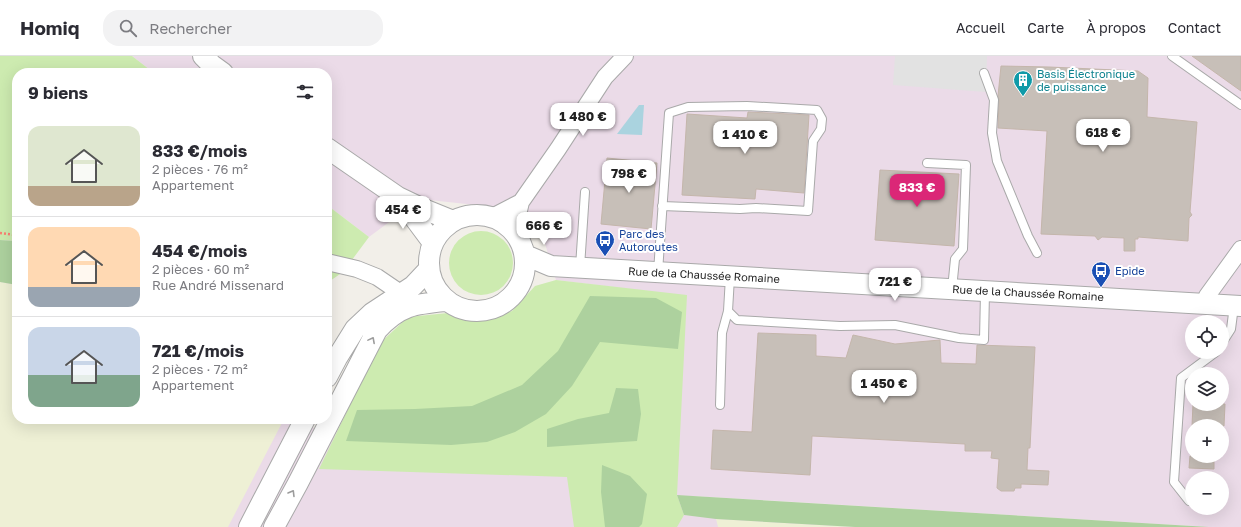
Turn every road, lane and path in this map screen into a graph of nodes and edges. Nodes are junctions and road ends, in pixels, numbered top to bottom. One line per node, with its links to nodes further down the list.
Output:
1 (203, 56): 4 (street)
2 (625, 56): 11 (street)
3 (1172, 56): 6 (lane)
4 (216, 68)
5 (984, 73): 20 (lane)
6 (1241, 105)
7 (332, 151): 10 (street)
8 (927, 163): 29 (lane)
9 (585, 192): 24 (lane)
10 (398, 197): 14 (street); 18 (street)
11 (521, 202): 13 (street); 15 (street)
12 (662, 206): 12 (lane); 26 (lane)
13 (492, 217): 14 (street); 15 (street)
14 (452, 221): 18 (street)
15 (514, 232): 21 (street)
16 (0, 234): 17 (path)
17 (12, 235)
18 (433, 243): 25 (street)
19 (1241, 249): 33 (street)
20 (1037, 252)
21 (525, 255): 23 (street, Rue de la Chaussée Romaine); 28 (street)
22 (332, 263): 31 (street)
23 (551, 266): 24 (street, Rue de la Chaussée Romaine); 28 (street)
24 (580, 268): 26 (street, Rue de la Chaussée Romaine)
25 (429, 269): 31 (street); 32 (street)
26 (658, 272): 27 (street, Rue de la Chaussée Romaine)
27 (730, 276): 29 (street, Rue de la Chaussée Romaine); 35 (lane)
28 (521, 282): 32 (street)
29 (952, 289): 30 (street, Rue de la Chaussée Romaine)
30 (985, 291): 33 (street, Rue de la Chaussée Romaine); 35 (lane)
31 (402, 294): 37 (street)
32 (447, 301): 40 (street, one-way to 32)
33 (1206, 304): 34 (street, Rue de la Chaussée Romaine)
34 (1237, 305): 36 (lane)
35 (728, 311): 41 (lane)
36 (1229, 332)
37 (337, 358): 39 (street); 40 (street)
38 (1207, 359): 45 (lane)
39 (332, 368)
40 (356, 368): 42 (street, one-way to 40)
41 (720, 405)
42 (332, 416)
43 (302, 424): 46 (street)
44 (328, 424): 47 (street, one-way to 44)
45 (1185, 496)
46 (249, 527)
47 (274, 527)

